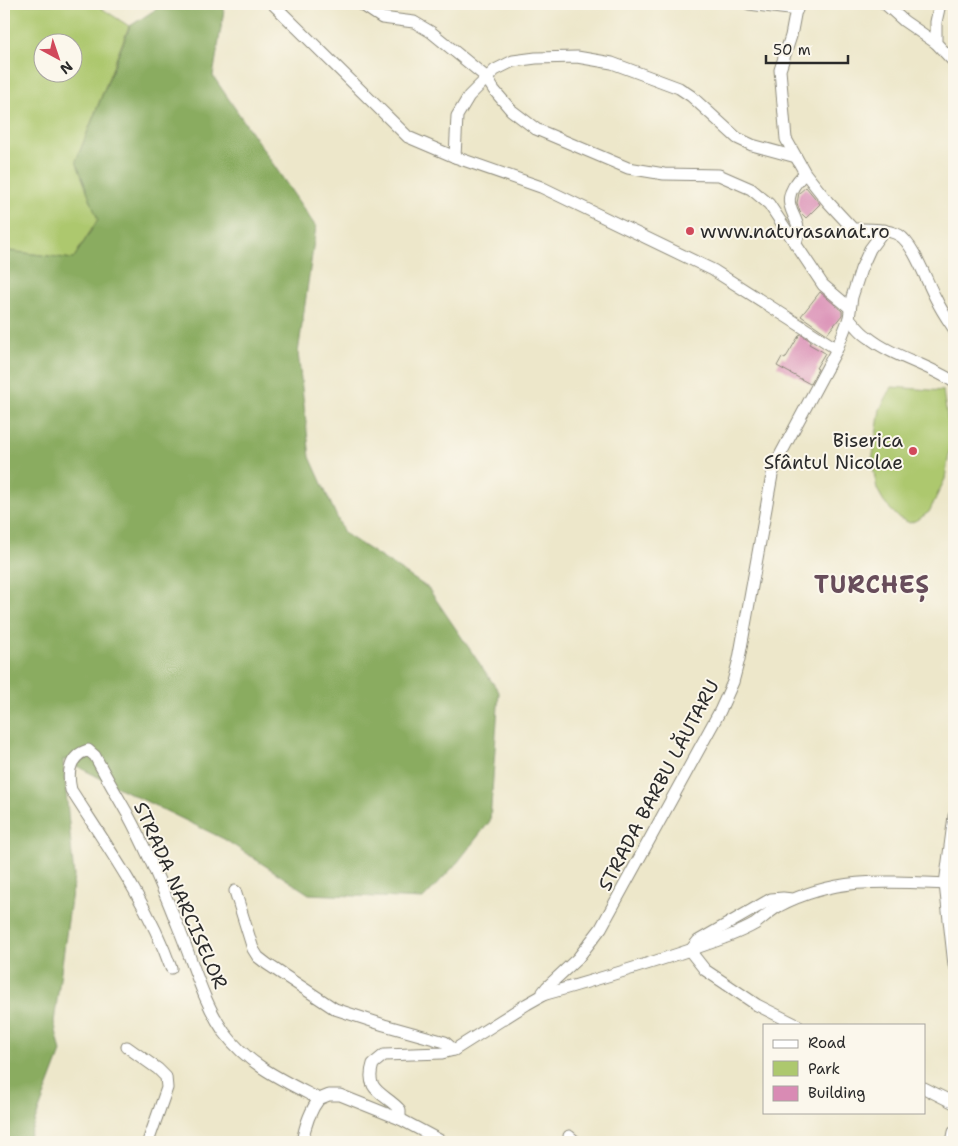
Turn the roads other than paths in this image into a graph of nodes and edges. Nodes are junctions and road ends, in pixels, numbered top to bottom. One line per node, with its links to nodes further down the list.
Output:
1 (273, 4): 10 (street)
2 (361, 4): 9 (street)
3 (749, 4): 6 (street)
4 (885, 4): 7 (street)
5 (940, 4): 7 (street)
6 (797, 7): 11 (street)
7 (936, 43): 8 (street)
8 (954, 62)
9 (486, 77): 10 (street); 11 (street); 14 (street)
10 (455, 157): 17 (street)
11 (796, 157): 12 (street)
12 (805, 173): 13 (street); 14 (street)
13 (884, 230): 15 (street, STRADA BARBU LĂUTARU); 16 (street)
14 (795, 244): 15 (street)
15 (849, 313): 17 (street, STRADA BARBU LĂUTARU); 18 (street)
16 (954, 329)
17 (837, 349): 25 (street, STRADA BARBU LĂUTARU)
18 (954, 382)
19 (954, 816): 20 (street)
20 (945, 884): 22 (street); 23 (street)
21 (234, 891): 28 (street)
22 (690, 951): 25 (street); 26 (street)
23 (954, 965)
24 (172, 968): 30 (street, STRADA NARCISELOR)
25 (543, 995): 28 (street)
26 (795, 1024)
27 (127, 1047): 34 (street)
28 (454, 1050): 32 (street)
29 (926, 1089): 31 (street)
30 (320, 1099): 32 (street); 35 (street)
31 (954, 1103)
32 (400, 1119): 36 (street)
33 (954, 1132): 37 (street)
34 (148, 1142)
35 (302, 1142)
36 (442, 1142)
37 (952, 1142)

